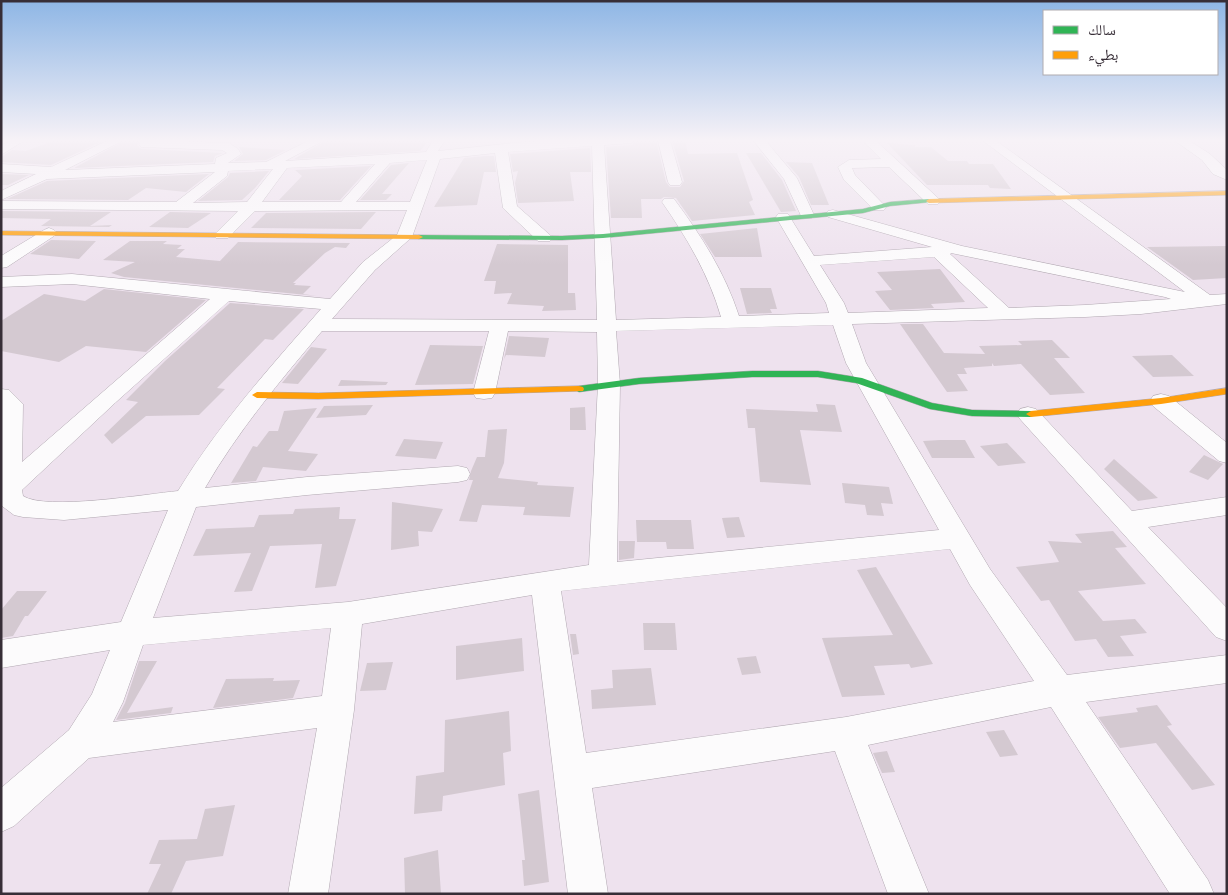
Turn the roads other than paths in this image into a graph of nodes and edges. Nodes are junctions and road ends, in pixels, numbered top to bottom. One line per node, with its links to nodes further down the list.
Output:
1 (31, 182): 13 (street)
2 (212, 182): 21 (street)
3 (270, 182): 22 (street)
4 (366, 182): 19 (street)
5 (425, 182): 20 (street)
6 (505, 182): 34 (street)
7 (599, 182): 32 (street)
8 (792, 182): 25 (street)
9 (854, 182): 23 (street)
10 (913, 182): 15 (street)
11 (1045, 182): 14 (street)
12 (1227, 193): 14 (street)
13 (1, 196)
14 (1066, 197): 15 (street); 42 (street)
15 (933, 201): 23 (street)
16 (669, 202): 27 (street)
17 (1, 205): 18 (street)
18 (75, 206): 21 (street); 29 (street)
19 (345, 206): 20 (street); 22 (street)
20 (416, 206): 33 (street)
21 (179, 207): 22 (street)
22 (251, 207): 31 (street)
23 (878, 207): 24 (street)
24 (833, 214): 25 (street); 35 (street)
25 (807, 215): 26 (street)
26 (783, 217): 27 (street); 37 (street)
27 (686, 227): 32 (street); 47 (street)
28 (1, 233): 29 (street)
29 (31, 233): 30 (street)
30 (49, 233): 31 (street); 38 (street)
31 (222, 235): 33 (street)
32 (603, 236): 34 (street); 50 (street)
33 (404, 237): 34 (street); 43 (street)
34 (544, 238)
35 (960, 250): 36 (street); 42 (street)
36 (938, 252): 37 (street); 44 (street)
37 (808, 261): 46 (street)
38 (1, 263)
39 (1, 282): 40 (street)
40 (225, 295): 43 (street); 61 (street)
41 (1227, 299): 42 (street)
42 (1201, 302): 44 (street); 45 (street)
43 (334, 305): 48 (street)
44 (1003, 312): 46 (street)
45 (1227, 314)
46 (842, 319): 47 (street); 52 (street)
47 (732, 322): 50 (street)
48 (317, 325): 49 (street); 56 (street)
49 (500, 325): 50 (street); 54 (street)
50 (606, 326): 51 (street)
51 (610, 384): 52 (street); 54 (street); 66 (street)
52 (870, 384): 58 (street); 65 (street)
53 (1227, 391): 57 (street)
54 (484, 393): 56 (street)
55 (1, 395): 61 (street)
56 (256, 395): 62 (street)
57 (1161, 401): 58 (street); 59 (street)
58 (1028, 414): 64 (street)
59 (1227, 455)
60 (458, 474): 62 (street)
61 (9, 488): 62 (street)
62 (186, 499): 70 (street)
63 (1227, 506): 64 (street)
64 (1126, 521): 69 (street)
65 (956, 538): 66 (street); 73 (street)
66 (603, 575): 67 (street)
67 (545, 582): 68 (street); 77 (street)
68 (348, 614): 70 (street); 74 (street)
69 (1227, 628)
70 (132, 633): 71 (street); 76 (street)
71 (1, 654)
72 (1227, 669): 73 (street)
73 (1059, 691): 75 (street); 82 (street)
74 (337, 710): 76 (street); 79 (street)
75 (846, 733): 77 (street); 81 (street)
76 (81, 742): 78 (street)
77 (571, 773): 80 (street)
78 (1, 813)
79 (308, 894)
80 (588, 894)
81 (909, 894)
82 (1194, 894)

